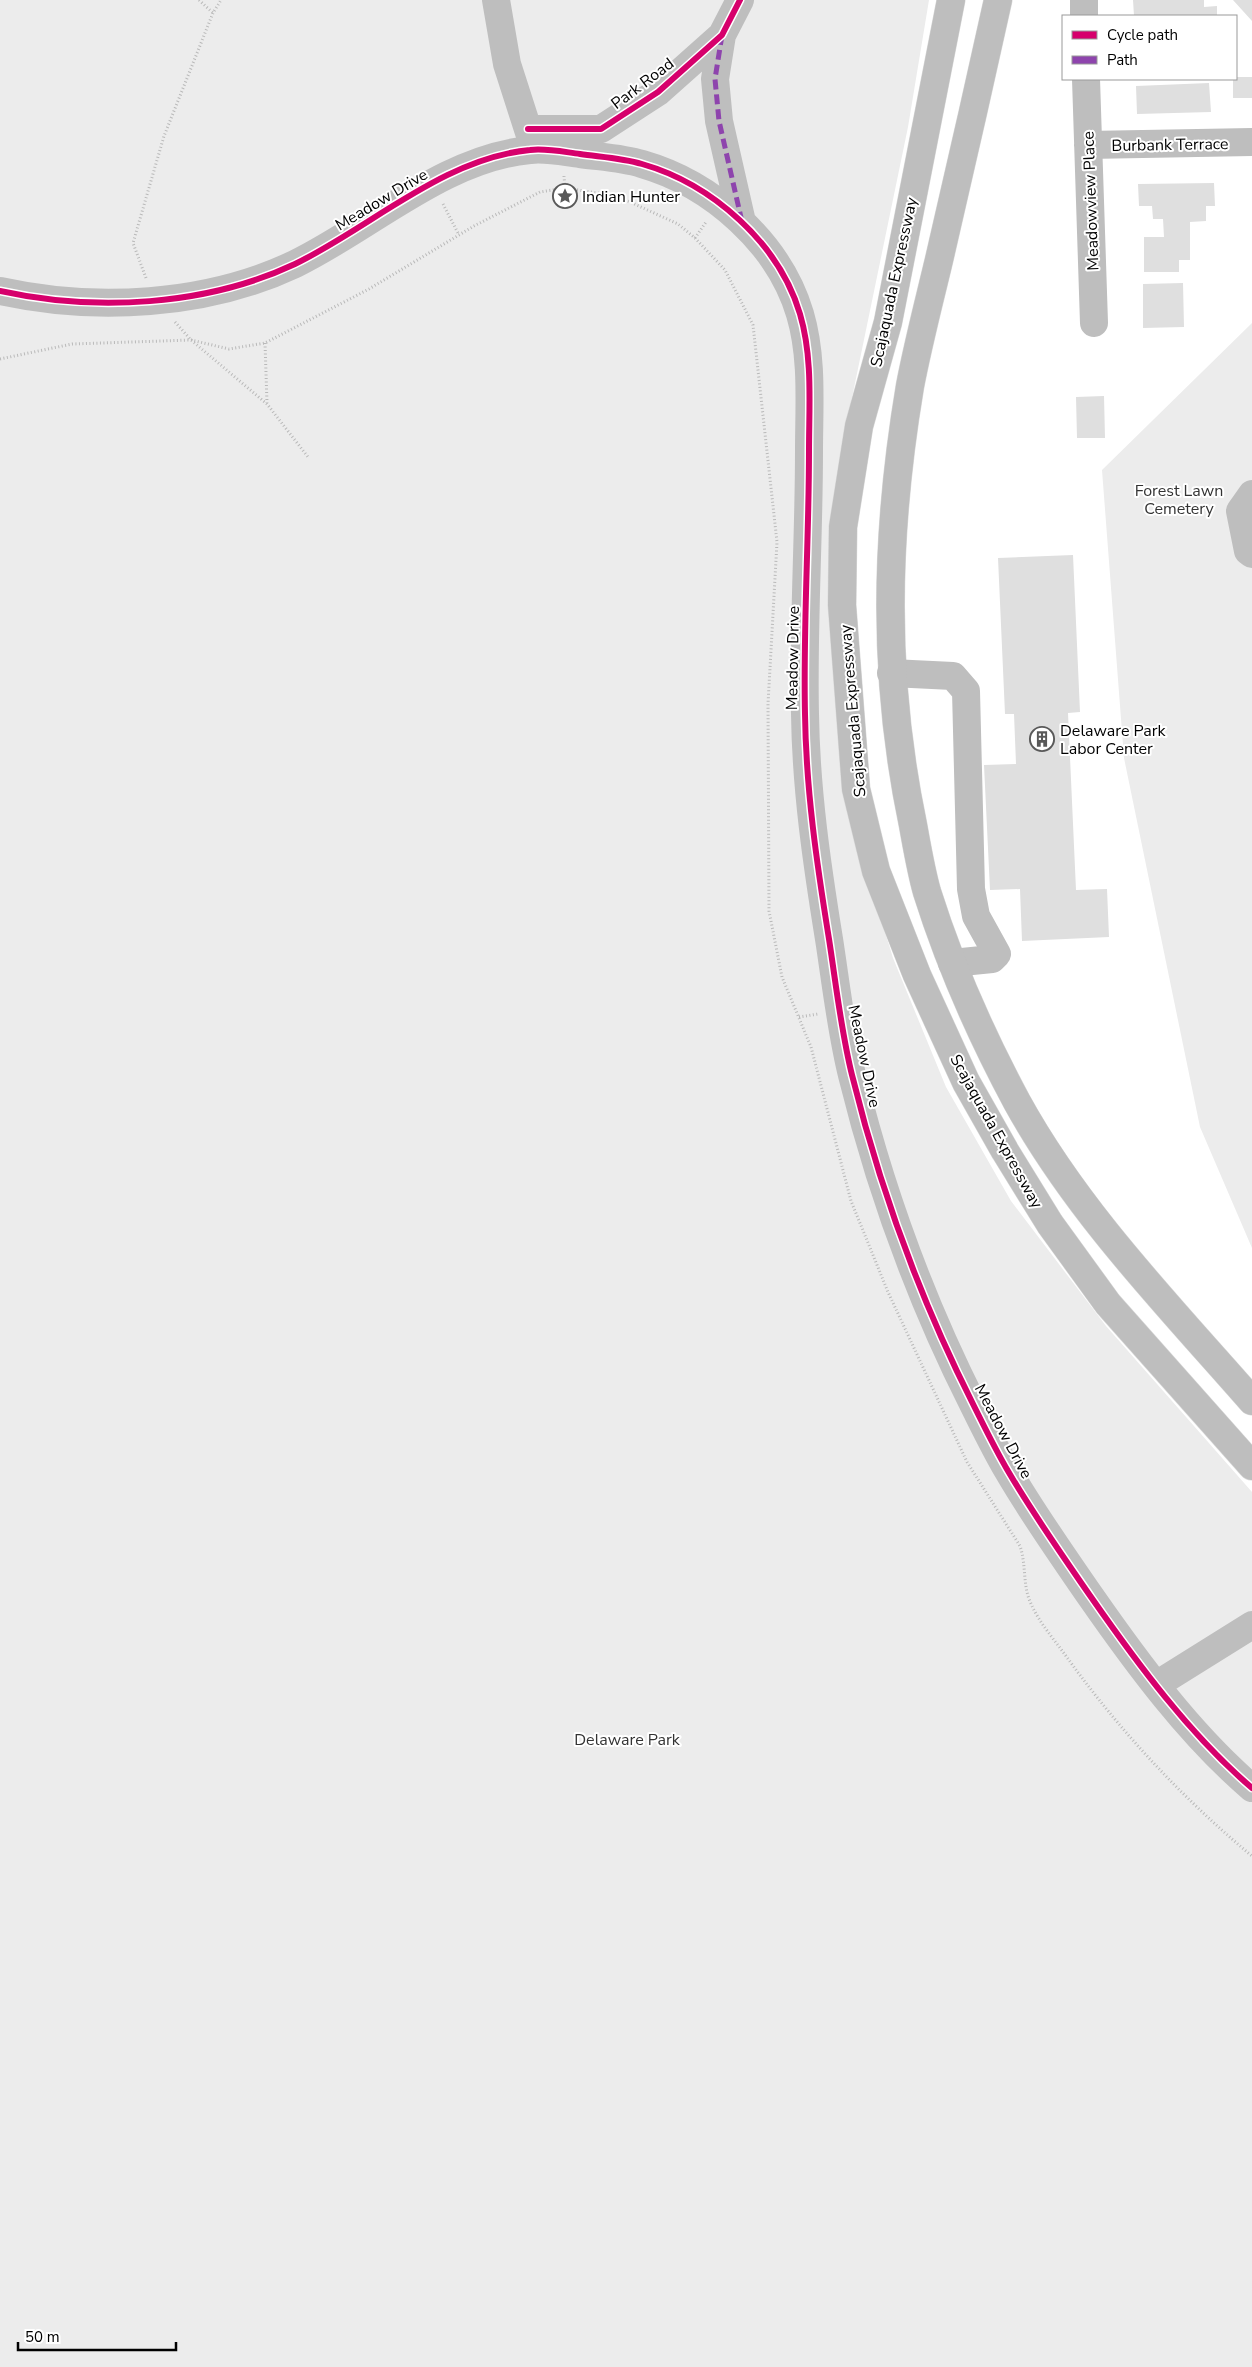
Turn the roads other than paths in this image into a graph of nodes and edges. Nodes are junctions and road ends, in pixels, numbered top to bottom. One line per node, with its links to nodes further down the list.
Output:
1 (496, 0): 9 (main road)
2 (740, 0): 7 (main road, Park Road)
3 (950, 0): 20 (main road, Scajaquada Expressway)
4 (998, 0): 17 (main road, Scajaquada Expressway)
5 (1084, 0): 6 (main road)
6 (1084, 15)
7 (722, 35): 9 (main road, Park Road); 12 (main road, Park Road)
8 (1086, 80): 11 (main road, Meadowview Place)
9 (531, 139): 12 (main road, Meadow Drive); 13 (main road, Meadow Drive)
10 (1252, 142): 11 (main road, Burbank Terrace)
11 (1088, 145): 14 (main road, Meadowview Place)
12 (742, 222): 22 (main road, Meadow Drive)
13 (0, 291)
14 (1094, 322)
15 (1252, 494): 16 (main road)
16 (1252, 554)
17 (891, 673): 18 (main road, Scajaquada Expressway); 18 (main road)
18 (952, 963): 19 (main road, Scajaquada Expressway)
19 (1252, 1401)
20 (1252, 1466)
21 (1252, 1625): 22 (main road)
22 (1156, 1685): 23 (main road, Meadow Drive)
23 (1252, 1788)

